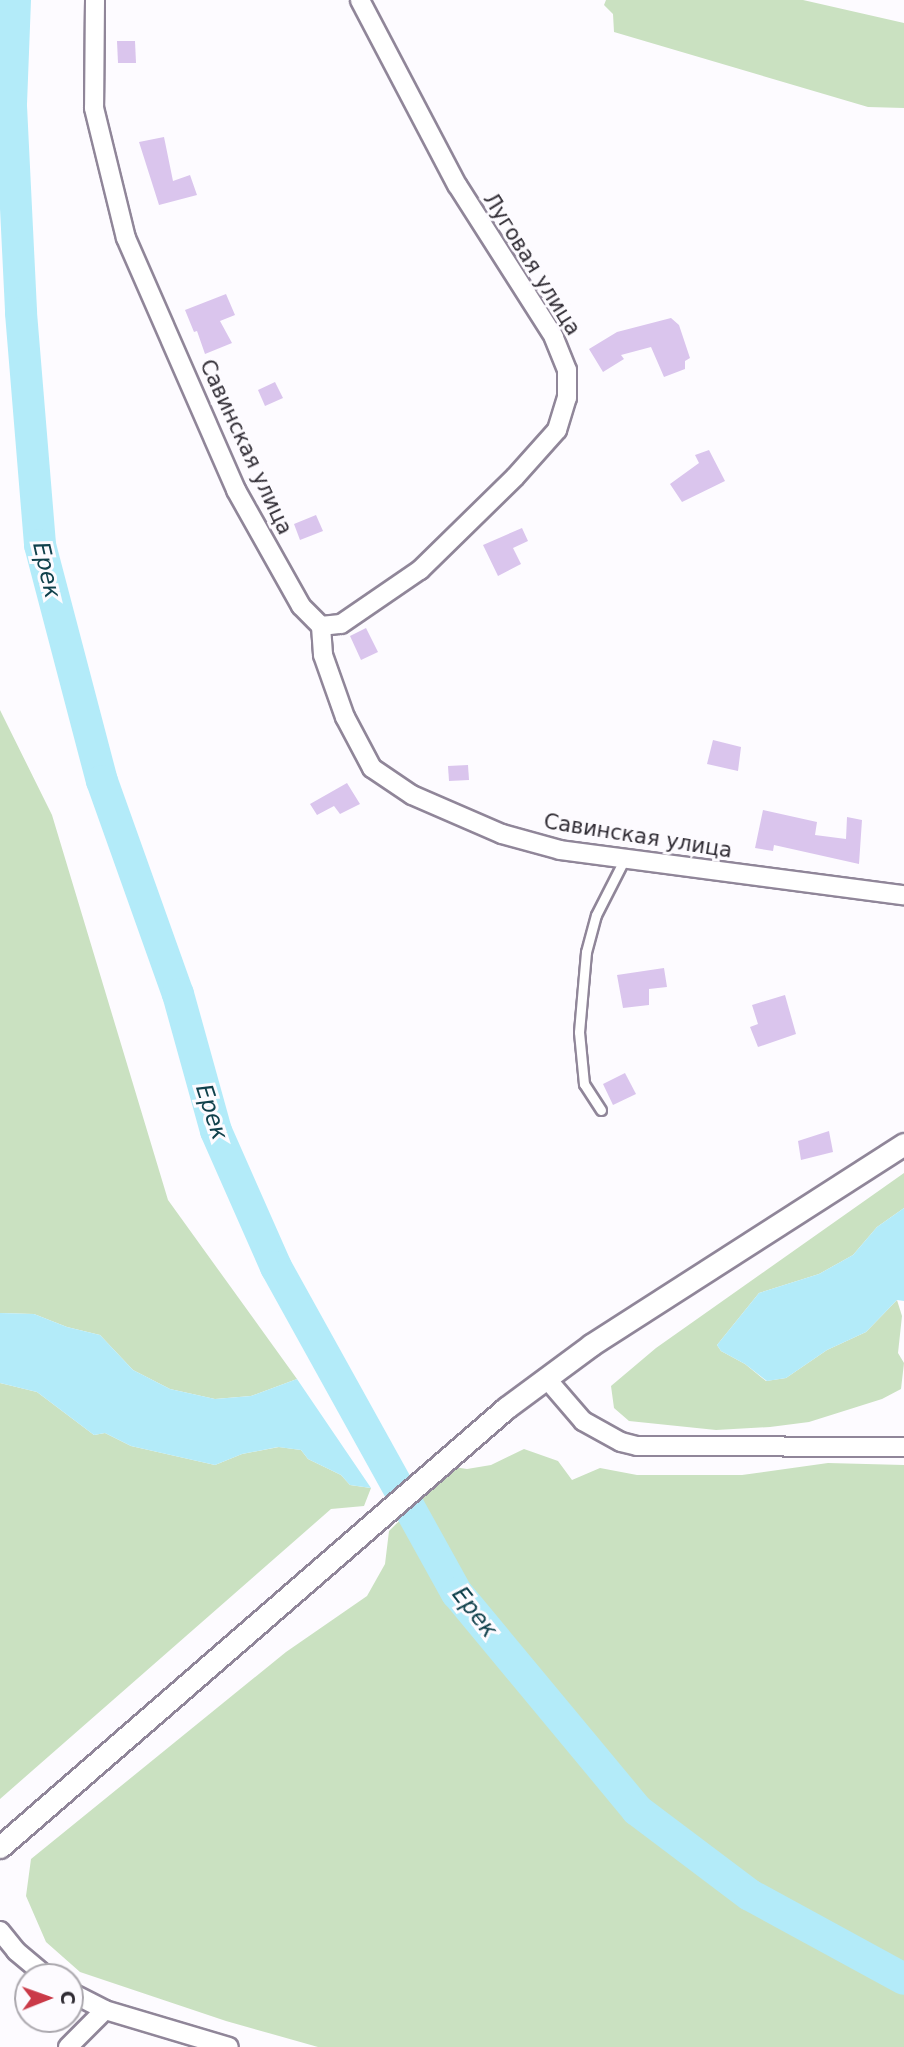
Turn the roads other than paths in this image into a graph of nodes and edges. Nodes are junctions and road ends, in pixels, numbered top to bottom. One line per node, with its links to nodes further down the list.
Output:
1 (95, 0): 3 (street, Савинская улица)
2 (360, 0): 3 (street, Луговая улица)
3 (321, 626): 4 (street, Савинская улица)
4 (624, 860): 5 (street, Савинская улица); 6 (lane)
5 (904, 895)
6 (601, 1110)
7 (904, 1144): 8 (street)
8 (546, 1378): 9 (street); 10 (street)
9 (904, 1447)
10 (0, 1847)
11 (0, 1931): 12 (street)
12 (30, 1963)
13 (84, 1999): 14 (street)
14 (105, 2010): 15 (street); 16 (street)
15 (68, 2047)
16 (229, 2047)

